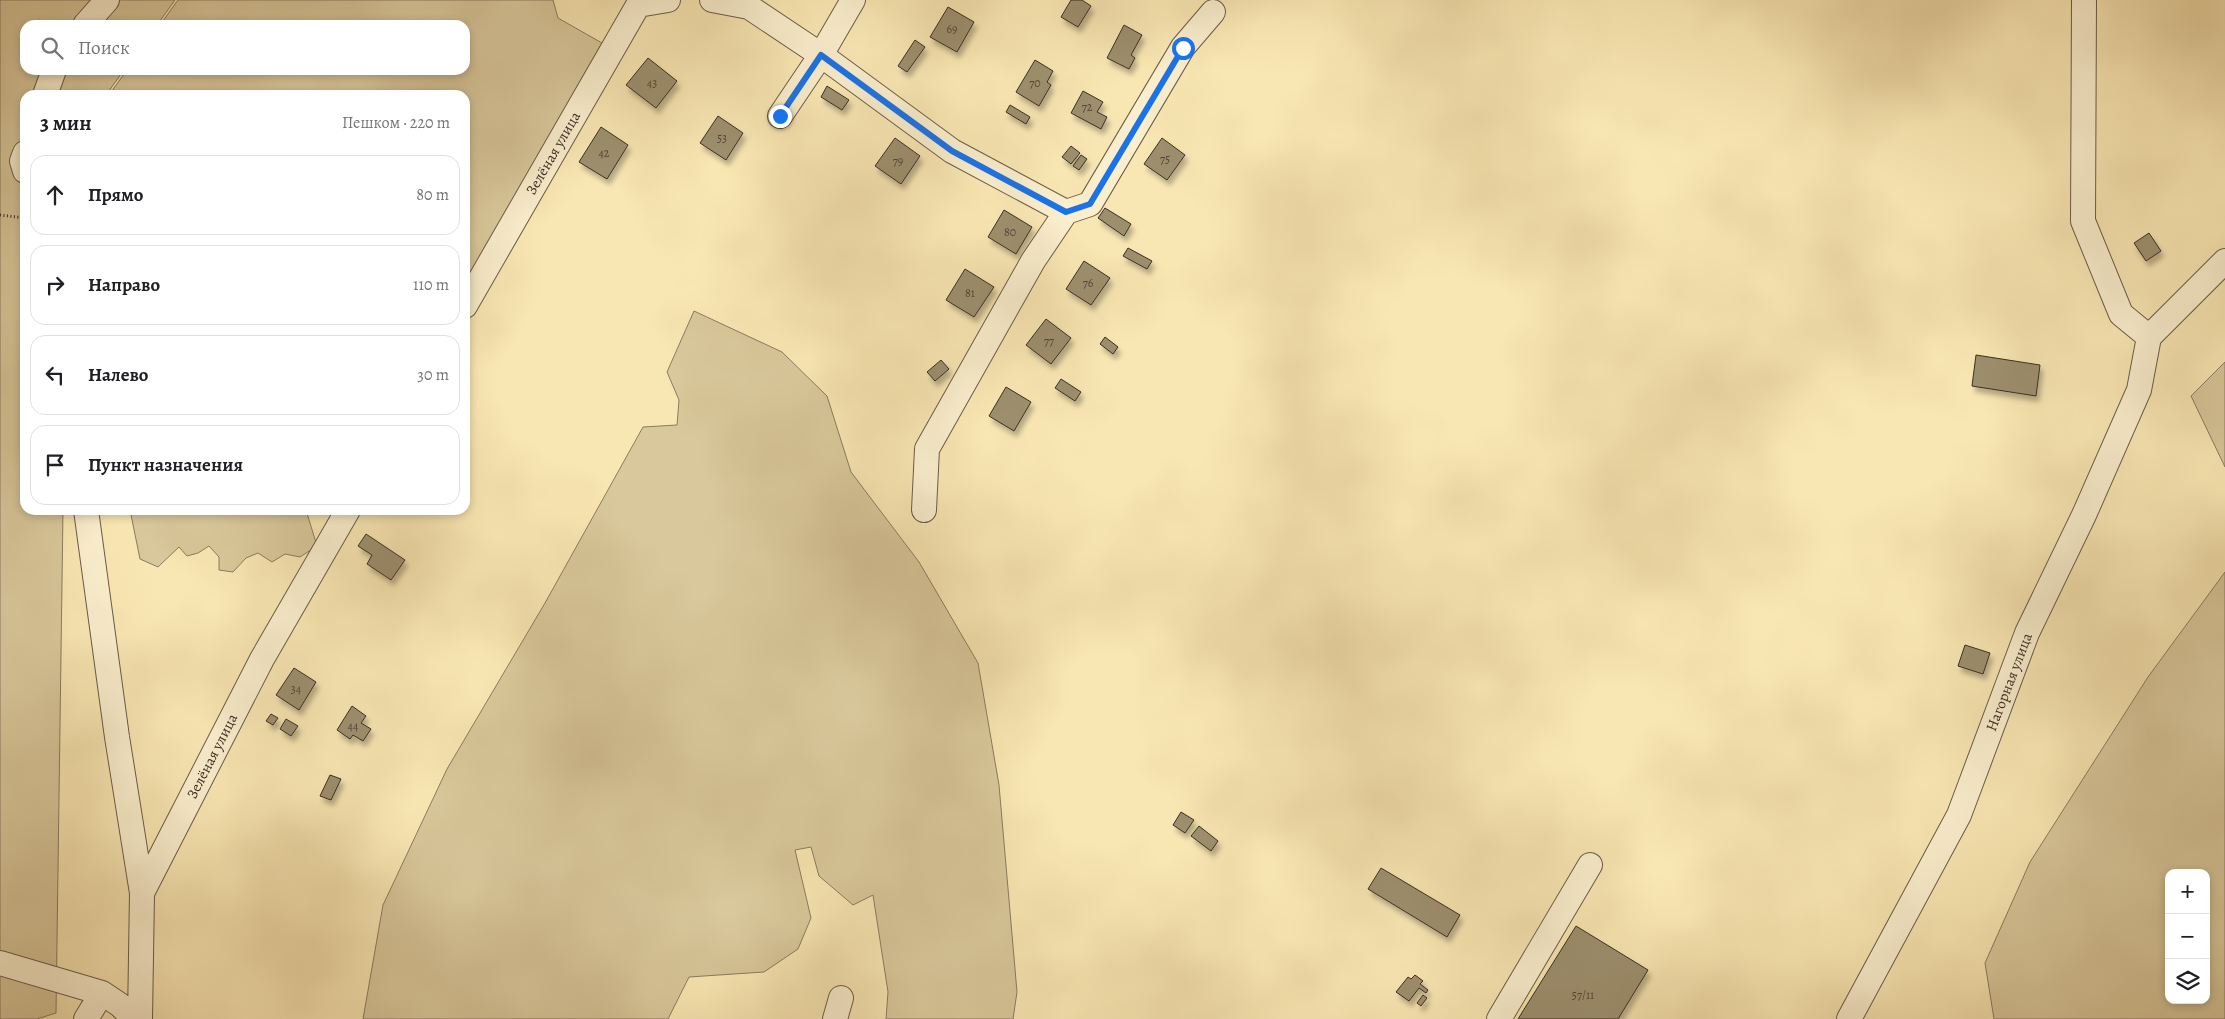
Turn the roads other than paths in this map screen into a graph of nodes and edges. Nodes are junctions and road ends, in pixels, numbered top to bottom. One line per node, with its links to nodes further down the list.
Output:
1 (107, 0): 8 (street)
2 (668, 0): 6 (street)
3 (712, 0): 9 (street)
4 (853, 0): 9 (street)
5 (2084, 0): 16 (street)
6 (640, 3): 15 (street, Зелёная улица)
7 (1213, 12): 13 (street)
8 (89, 20)
9 (821, 55): 12 (street); 13 (street)
10 (52, 75): 11 (street)
11 (47, 90)
12 (780, 116)
13 (1066, 212): 17 (street)
14 (2225, 260): 16 (street)
15 (470, 297)
16 (2149, 337): 28 (street, Нагорная улица)
17 (924, 510)
18 (87, 515): 21 (street)
19 (345, 515): 21 (street, Зелёная улица)
20 (1590, 865): 27 (street)
21 (142, 893): 26 (street, Зелёная улица)
22 (0, 963): 23 (street)
23 (102, 993): 24 (street); 25 (street)
24 (86, 1019)
25 (134, 1019)
26 (140, 1019)
27 (1499, 1019)
28 (1849, 1019)

